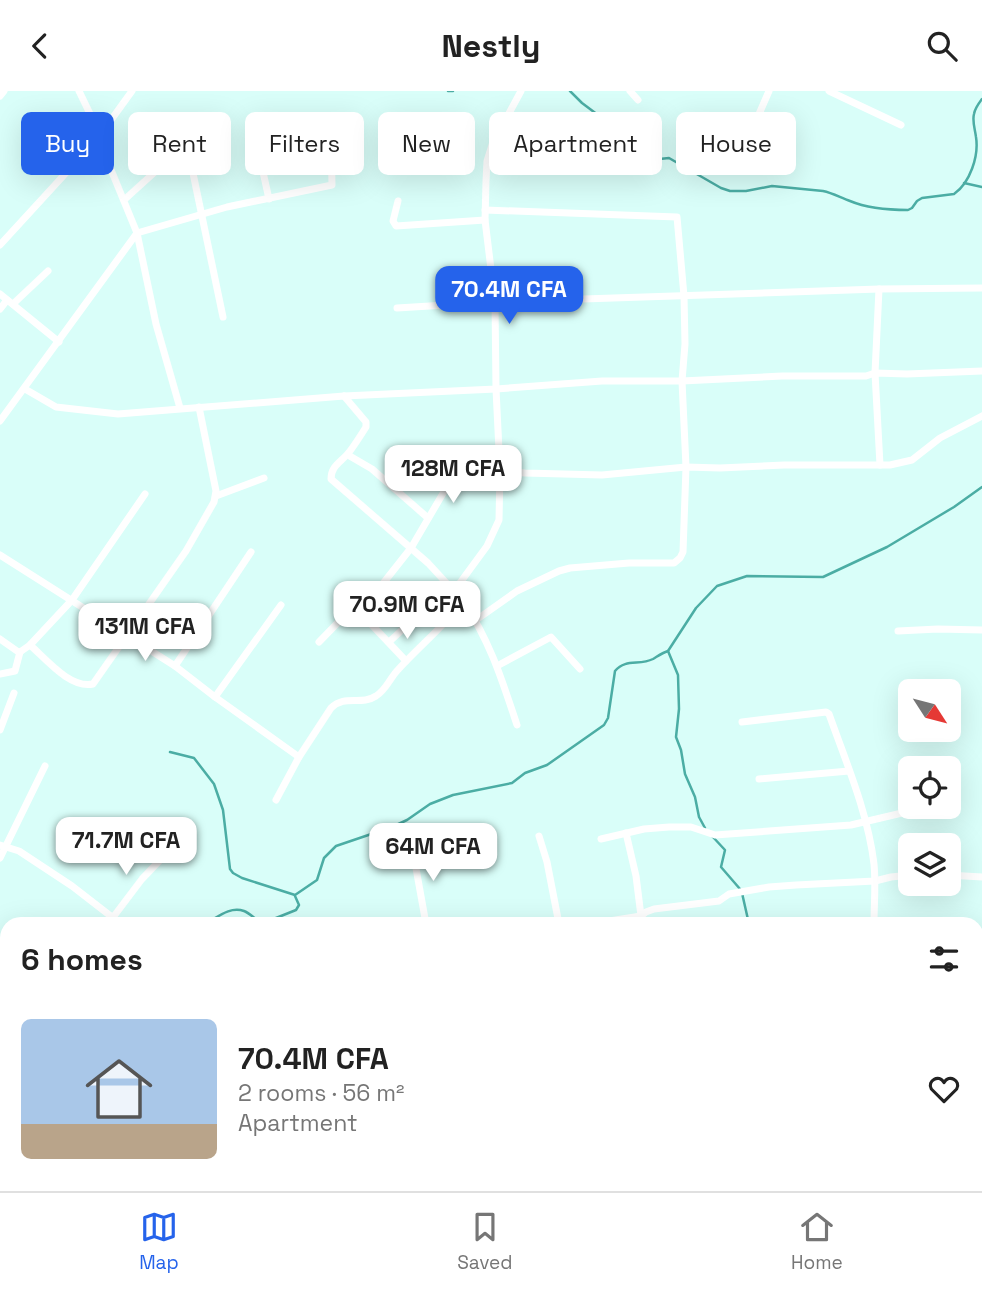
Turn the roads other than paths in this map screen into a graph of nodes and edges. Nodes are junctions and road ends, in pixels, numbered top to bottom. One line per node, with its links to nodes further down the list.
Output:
1 (4, 91): 9 (street)
2 (79, 91): 11 (street)
3 (132, 91): 13 (street)
4 (521, 91): 22 (street)
5 (630, 91): 10 (street)
6 (769, 91): 12 (street)
7 (829, 91): 8 (street)
8 (842, 94): 14 (street)
9 (0, 96)
10 (638, 100)
11 (89, 112)
12 (760, 112)
13 (114, 116)
14 (901, 125)
15 (64, 175): 26 (street)
16 (114, 175): 20 (street)
17 (264, 175): 19 (street)
18 (332, 175): 19 (street)
19 (269, 198): 23 (street)
20 (124, 200): 23 (street); 25 (street)
21 (398, 201): 24 (street)
22 (485, 210): 24 (street); 31 (street)
23 (201, 214): 25 (street); 36 (street)
24 (485, 220): 33 (street)
25 (138, 233): 37 (street); 45 (street)
26 (0, 245)
27 (48, 271): 32 (street)
28 (982, 288): 29 (street)
29 (879, 289): 31 (street); 39 (street)
30 (0, 295): 32 (street)
31 (684, 296): 33 (street); 40 (street)
32 (10, 302): 35 (street); 37 (street)
33 (495, 302): 34 (street); 42 (street)
34 (397, 308)
35 (0, 309)
36 (223, 317)
37 (59, 342): 41 (street)
38 (982, 371): 39 (street)
39 (875, 373): 40 (street); 49 (street)
40 (682, 381): 42 (street); 50 (street)
41 (25, 389): 45 (street); 47 (street)
42 (496, 389): 43 (street); 51 (street)
43 (344, 396): 44 (street); 48 (street)
44 (199, 407): 45 (street); 54 (street)
45 (180, 408)
46 (982, 416): 49 (street)
47 (0, 421)
48 (348, 455): 55 (street); 56 (street)
49 (880, 465): 50 (street)
50 (686, 467): 51 (street); 64 (street)
51 (500, 471): 55 (street); 59 (street)
52 (264, 478): 54 (street)
53 (145, 494): 60 (street)
54 (216, 496): 67 (street)
55 (428, 519): 56 (street)
56 (411, 548): 59 (street); 63 (street)
57 (251, 552): 74 (street)
58 (0, 555): 60 (street)
59 (452, 588): 61 (street); 70 (street)
60 (72, 600): 67 (street); 71 (street)
61 (463, 601): 64 (street); 73 (street)
62 (281, 605): 79 (street)
63 (354, 606): 69 (street); 70 (street)
64 (476, 620): 75 (street)
65 (982, 630): 66 (street)
66 (898, 631)
67 (127, 635): 71 (street); 74 (street)
68 (0, 639): 72 (street)
69 (319, 642)
70 (389, 642): 73 (street)
71 (30, 645): 72 (street)
72 (20, 652): 77 (street)
73 (406, 661): 83 (street)
74 (175, 666): 79 (street)
75 (497, 666): 76 (street); 81 (street)
76 (580, 669)
77 (0, 674)
78 (14, 693): 82 (street)
79 (215, 697): 83 (street)
80 (742, 722): 85 (street)
81 (517, 726)
82 (0, 730)
83 (299, 757): 87 (street)
84 (45, 766): 93 (street)
85 (849, 771): 86 (street); 89 (street)
86 (759, 779)
87 (276, 800)
88 (898, 815): 89 (street)
89 (866, 823): 90 (street); 100 (street)
90 (626, 833): 92 (street); 105 (street)
91 (539, 836): 104 (street)
92 (601, 839)
93 (3, 846): 96 (street); 101 (street)
94 (412, 846): 103 (street)
95 (163, 857): 102 (street)
96 (0, 858)
97 (898, 876): 100 (street)
98 (961, 876): 99 (street)
99 (982, 877)
100 (875, 881): 106 (street); 107 (street)
101 (107, 917)
102 (112, 917)
103 (425, 917)
104 (558, 917)
105 (642, 917)
106 (644, 917)
107 (874, 917)

